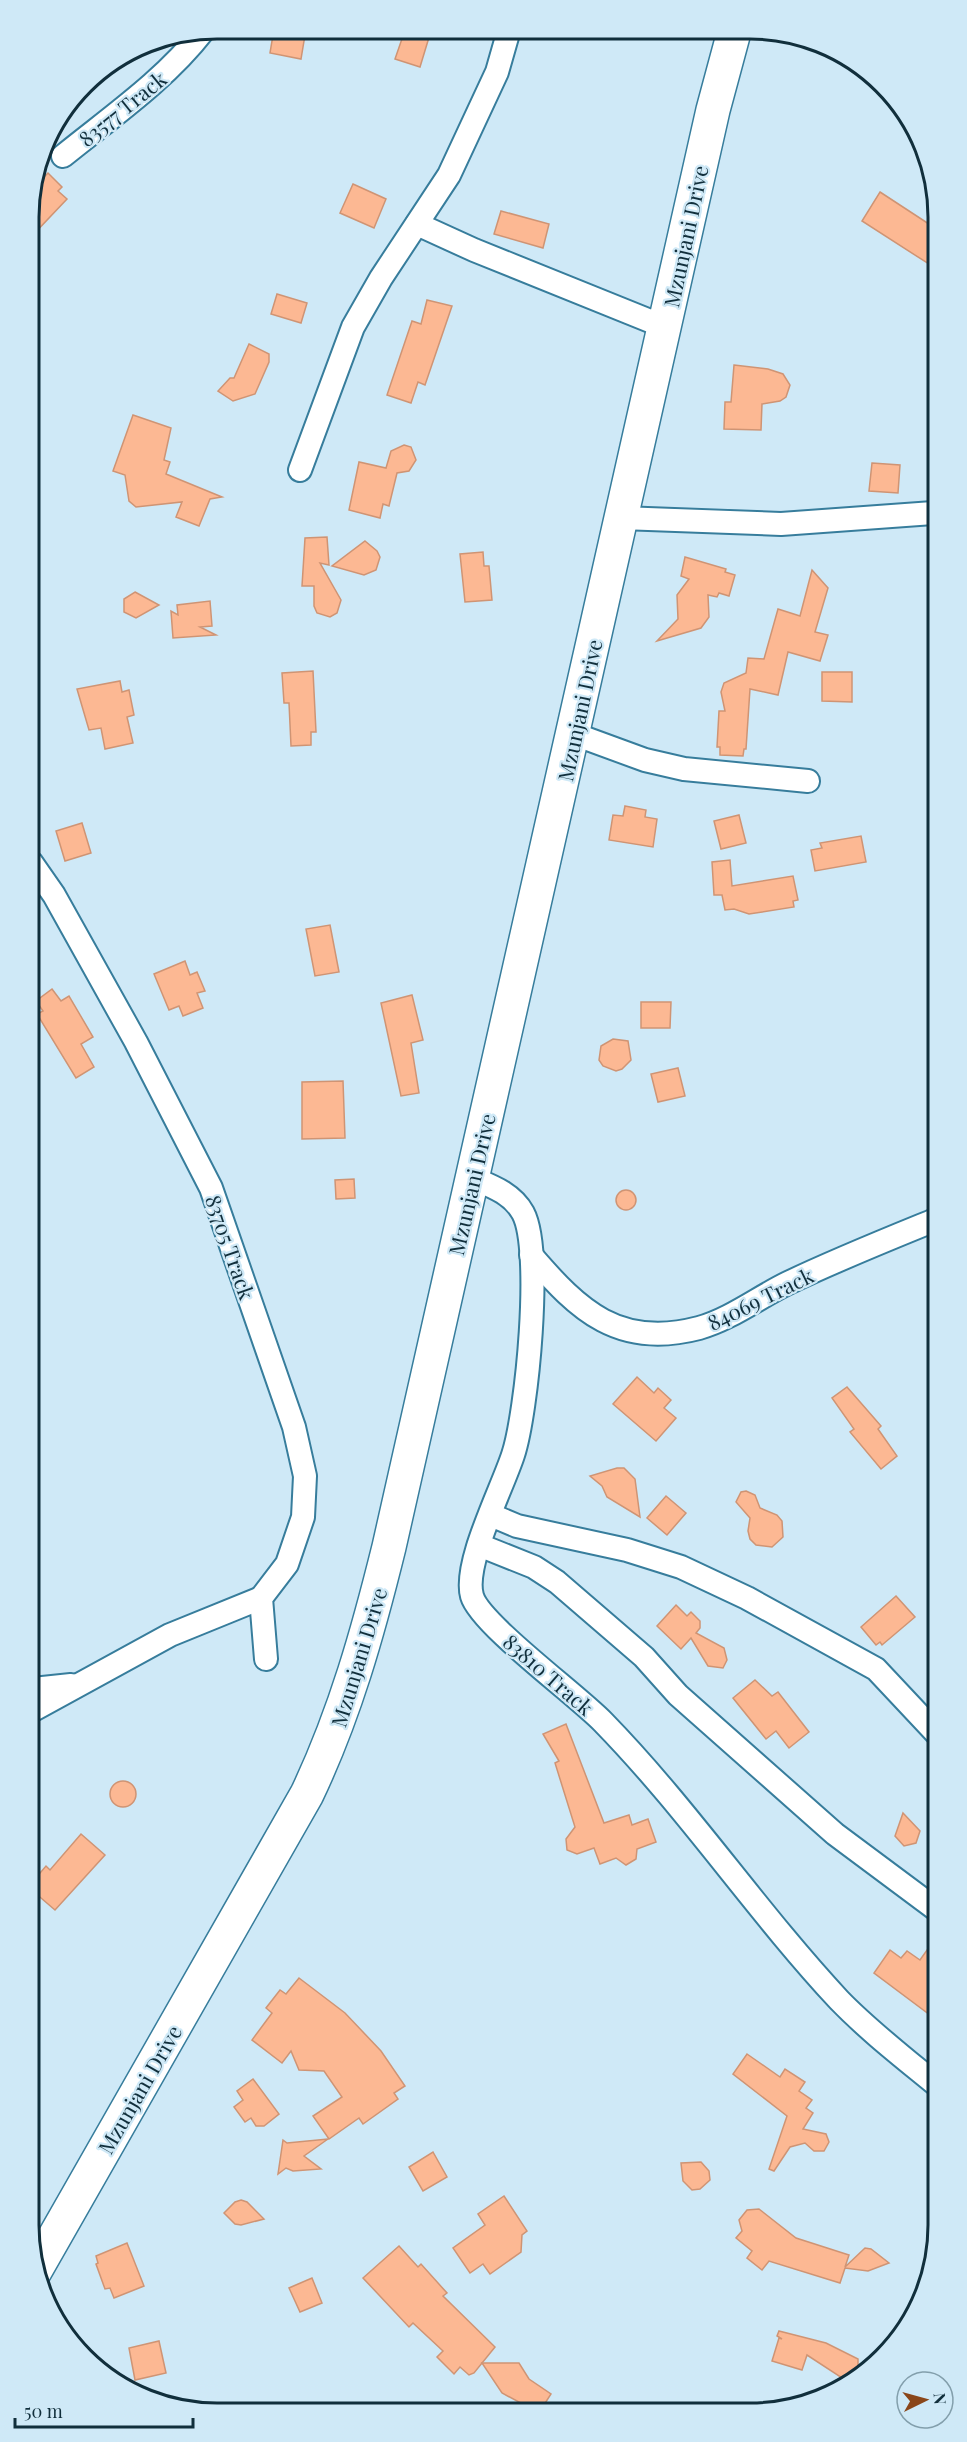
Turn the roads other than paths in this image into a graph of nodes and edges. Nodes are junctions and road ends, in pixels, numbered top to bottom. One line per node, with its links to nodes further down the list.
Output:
1 (506, 39): 5 (street)
2 (732, 39): 6 (main road, Mzunjani Drive)
3 (196, 41): 4 (street, 83577 Track)
4 (63, 156)
5 (417, 224): 6 (street); 7 (street)
6 (665, 327): 9 (main road, Mzunjani Drive)
7 (300, 470)
8 (928, 513): 9 (street)
9 (621, 518): 10 (main road, Mzunjani Drive)
10 (574, 734): 11 (street); 13 (main road, Mzunjani Drive)
11 (808, 781)
12 (39, 873): 18 (street, 83705 Track)
13 (472, 1178): 15 (street, 83810 Track); 26 (main road, Mzunjani Drive)
14 (928, 1223): 15 (street, 84069 Track)
15 (531, 1255): 16 (street, 83810 Track)
16 (491, 1515): 17 (street, 83810 Track); 23 (street)
17 (479, 1545): 24 (street); 25 (street, 83810 Track)
18 (261, 1598): 19 (street); 20 (street)
19 (266, 1659)
20 (82, 1684): 21 (street); 22 (street)
21 (39, 1688)
22 (39, 1707)
23 (928, 1724)
24 (928, 1903)
25 (928, 2077)
26 (43, 2258)

